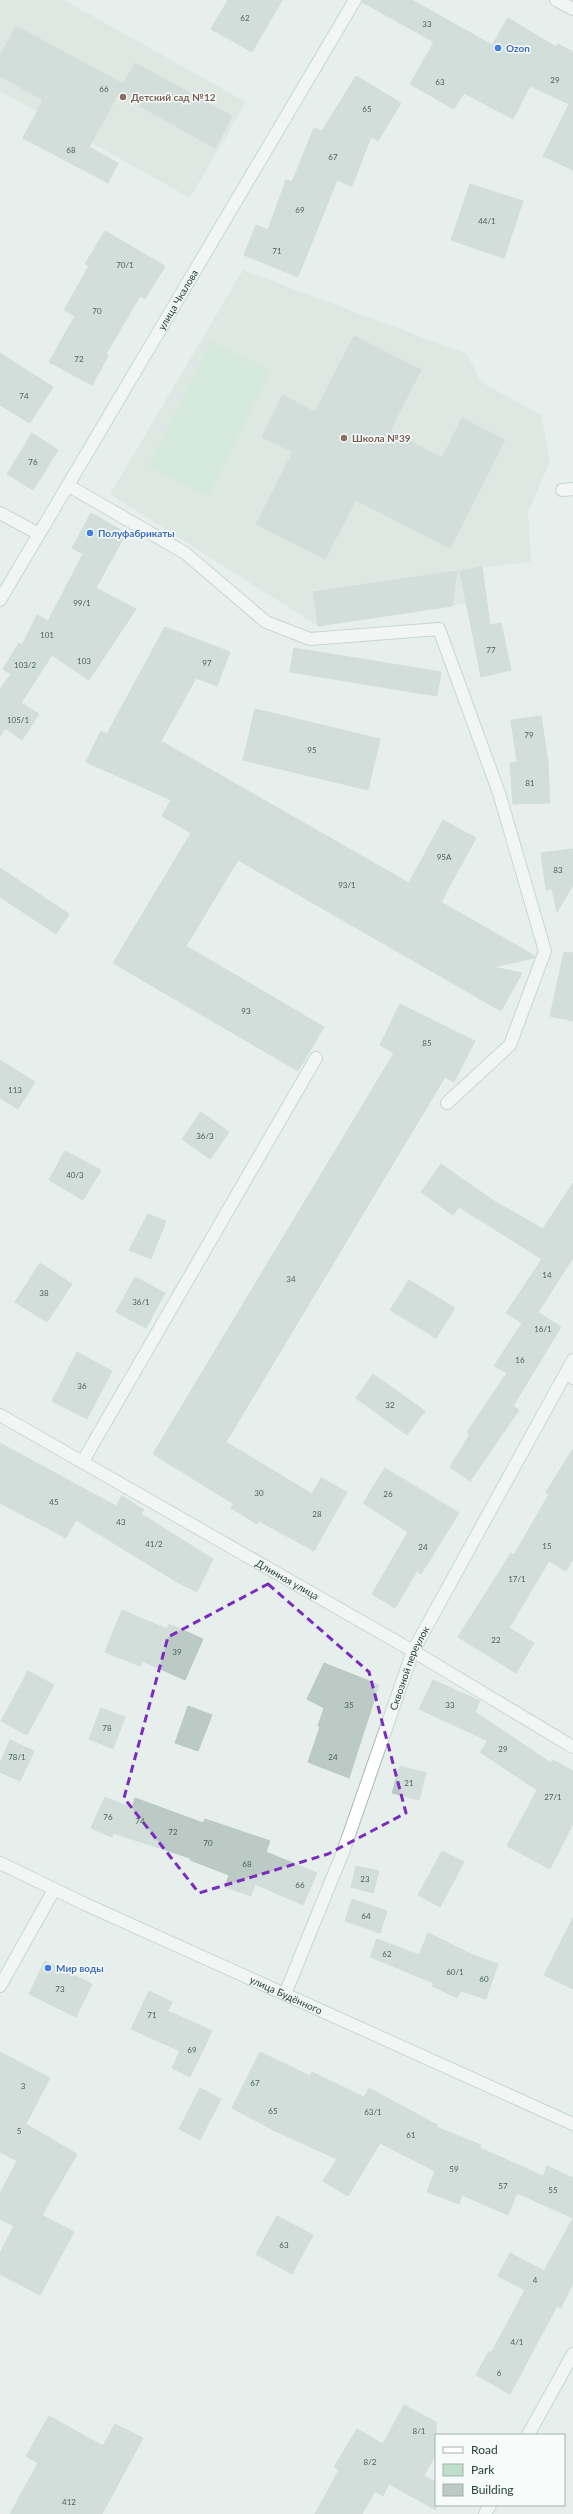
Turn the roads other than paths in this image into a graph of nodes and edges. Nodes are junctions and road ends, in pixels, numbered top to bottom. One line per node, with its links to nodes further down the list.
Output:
1 (355, 0): 4 (street, улица Чкалова)
2 (556, 0): 3 (street)
3 (573, 9)
4 (70, 486): 6 (street, улица Чкалова); 9 (street)
5 (0, 513): 6 (street)
6 (39, 534): 7 (street, улица Чкалова)
7 (0, 600)
8 (316, 1058): 13 (street)
9 (447, 1103)
10 (573, 1360): 11 (street, Сквозной переулок)
11 (570, 1376): 14 (street, Сквозной переулок)
12 (0, 1415): 13 (street, Длинная улица)
13 (83, 1461): 14 (street, Длинная улица)
14 (413, 1651): 15 (street, Длинная улица); 19 (street, Сквозной переулок)
15 (573, 1747)
16 (0, 1863): 17 (street, улица Будённого)
17 (54, 1890): 18 (street); 19 (street, улица Будённого)
18 (0, 1986)
19 (285, 1994): 20 (street, улица Будённого)
20 (573, 2124)
21 (573, 2354): 22 (street)
22 (529, 2434)

